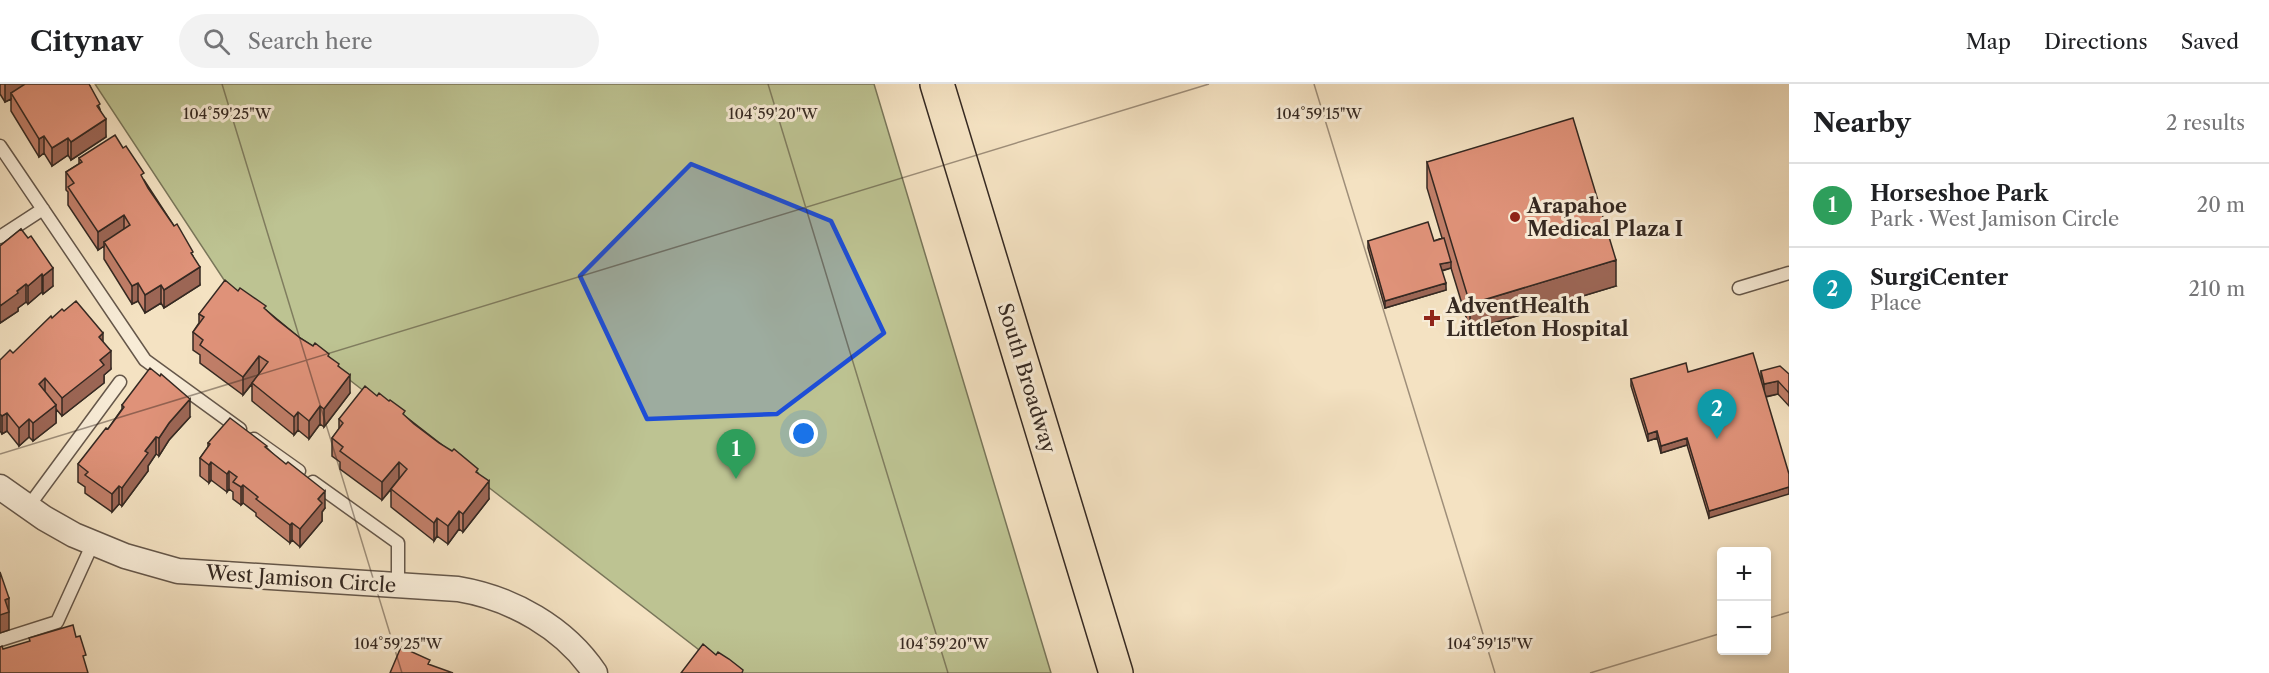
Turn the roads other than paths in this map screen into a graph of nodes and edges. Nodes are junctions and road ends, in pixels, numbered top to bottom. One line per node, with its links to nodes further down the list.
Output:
1 (937, 84): 14 (main road, South Broadway)
2 (0, 146): 3 (lane)
3 (43, 209): 4 (lane); 11 (lane)
4 (0, 237)
5 (1789, 273): 6 (lane)
6 (1739, 288)
7 (120, 382): 9 (lane)
8 (0, 487): 9 (street, West Jamison Circle)
9 (28, 507): 10 (street, West Jamison Circle)
10 (93, 543): 11 (street, West Jamison Circle); 12 (lane)
11 (398, 585): 13 (street, West Jamison Circle)
12 (0, 640)
13 (595, 673)
14 (1116, 673)

